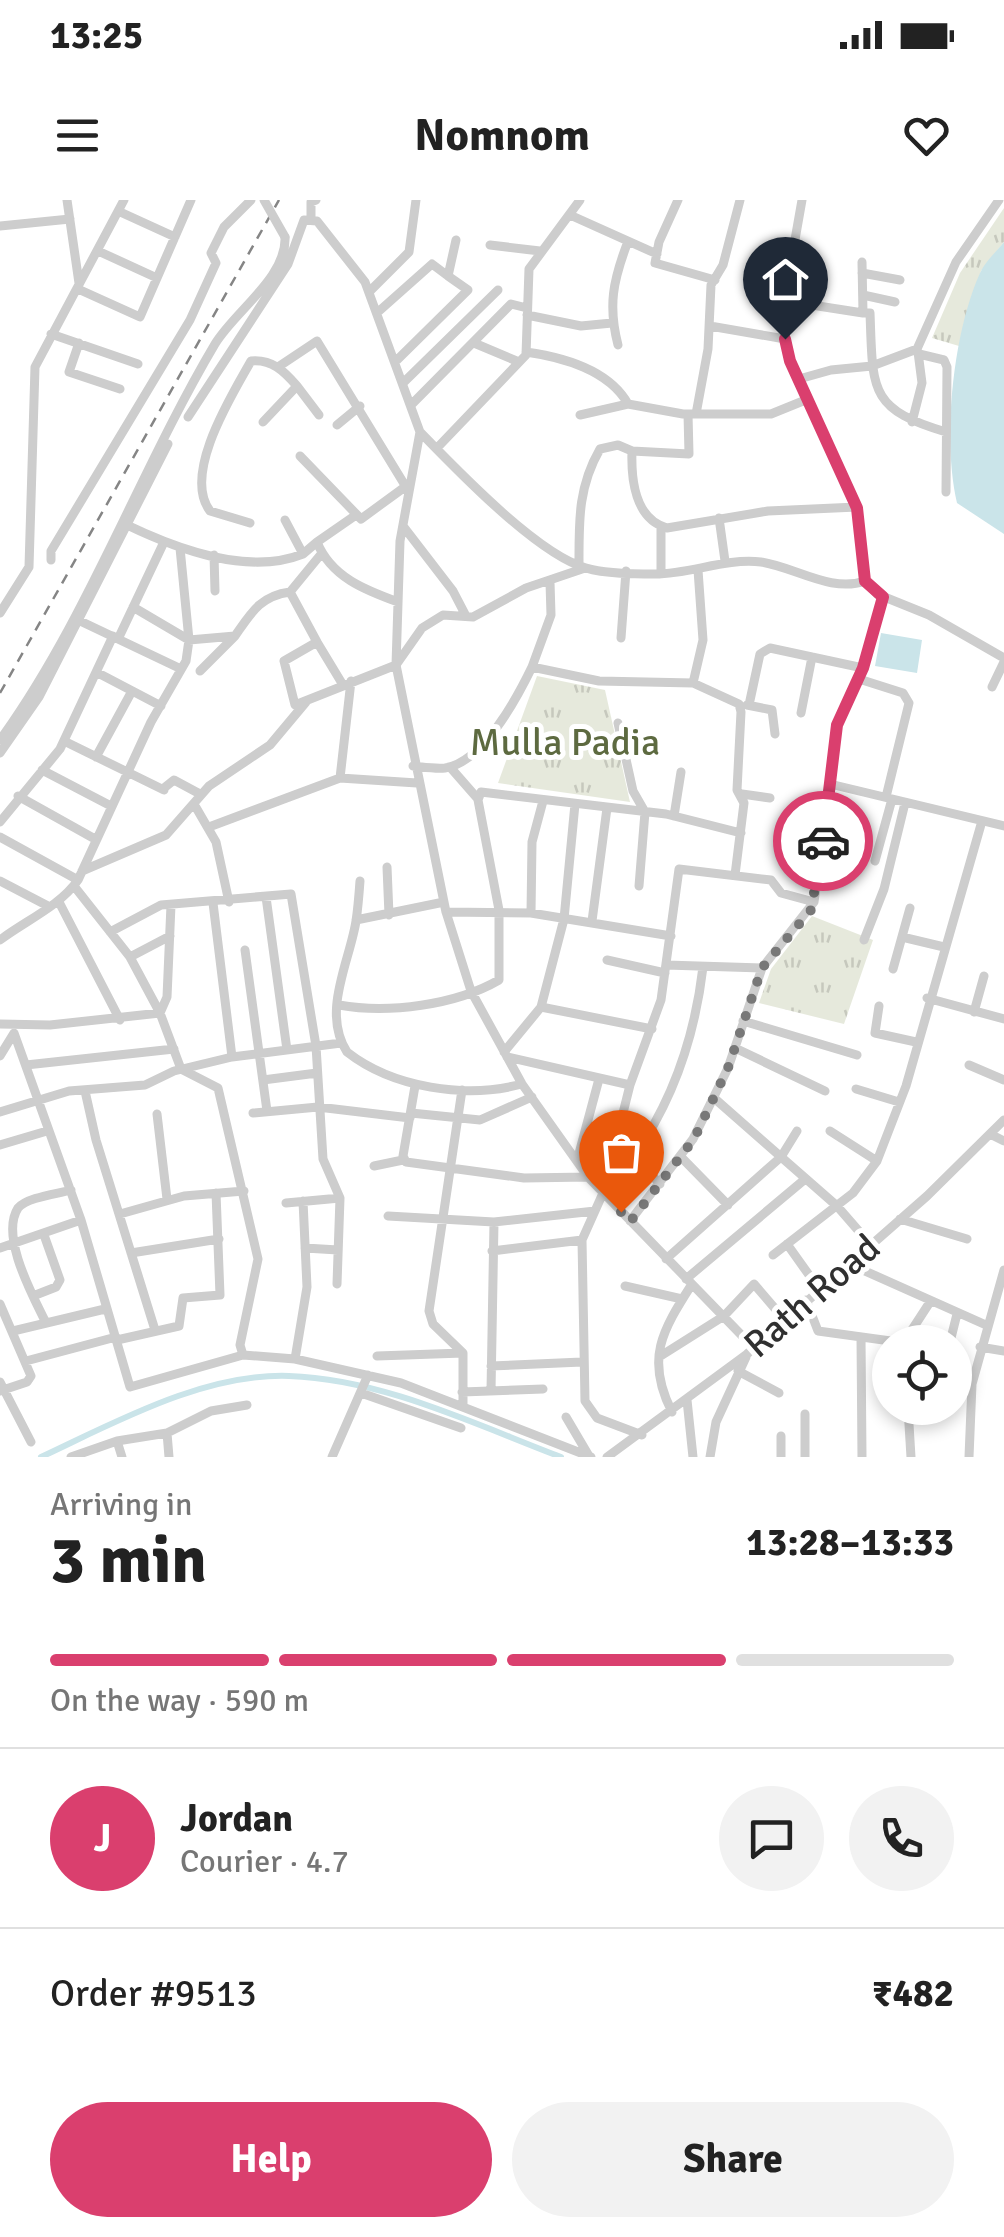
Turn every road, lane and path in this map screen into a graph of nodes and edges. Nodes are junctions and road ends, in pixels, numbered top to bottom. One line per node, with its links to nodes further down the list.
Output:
1 (67, 200): 16 (street)
2 (124, 200): 13 (street)
3 (191, 200): 18 (street)
4 (251, 200): 88 (street)
5 (264, 200): 45 (street, bridge)
6 (316, 200): 15 (street)
7 (416, 200): 31 (street)
8 (580, 200): 14 (street)
9 (678, 200): 24 (street)
10 (740, 200): 27 (street)
11 (802, 200): 33 (street)
12 (999, 200): 46 (street)
13 (118, 211): 18 (street); 22 (street)
14 (570, 215): 21 (street); 23 (street)
15 (311, 218): 31 (street); 62 (street)
16 (70, 219): 17 (street); 29 (street)
17 (0, 226)
18 (175, 237): 26 (street)
19 (456, 240): 25 (street)
20 (490, 244): 23 (street)
21 (627, 244): 24 (street); 38 (street)
22 (98, 251): 26 (street); 29 (street)
23 (540, 251): 36 (street)
24 (657, 254): 27 (street)
25 (448, 276): 35 (street); 48 (street)
26 (157, 278): 29 (street)
27 (715, 280): 39 (street)
28 (900, 280): 32 (street)
29 (79, 287): 40 (street)
30 (498, 290): 54 (street)
31 (370, 292): 35 (street)
32 (862, 295): 34 (street); 37 (street)
33 (786, 301): 37 (street); 41 (street)
34 (895, 302)
35 (378, 312): 48 (street)
36 (527, 312): 38 (street); 43 (street); 47 (street)
37 (863, 313): 51 (street)
38 (612, 323): 44 (street)
39 (710, 326): 41 (street); 61 (street)
40 (51, 334): 42 (street); 101 (street)
41 (785, 339): 53 (street)
42 (79, 343): 50 (street); 56 (street)
43 (474, 343): 49 (street); 58 (street)
44 (618, 345)
45 (214, 346): 62 (street); 80 (street)
46 (918, 351): 51 (street); 66 (street); 69 (street)
47 (526, 352): 49 (street); 59 (street)
48 (397, 360): 54 (street)
49 (519, 362): 70 (street)
50 (138, 364)
51 (872, 366): 53 (street); 66 (street)
52 (278, 368): 55 (street); 60 (street); 79 (street)
53 (799, 379): 57 (street)
54 (404, 382): 58 (street)
55 (297, 386): 64 (street); 65 (street)
56 (120, 388)
57 (808, 399): 61 (street); 75 (street)
58 (412, 404): 68 (street)
59 (628, 404): 61 (street); 63 (street)
60 (360, 406): 67 (street); 73 (street)
61 (692, 414): 71 (street)
62 (183, 415): 127 (street)
63 (580, 415)
64 (320, 416)
65 (264, 422)
66 (912, 422): 69 (street)
67 (337, 425)
68 (420, 432): 70 (street); 73 (street)
69 (946, 432): 74 (street)
70 (437, 448): 90 (street)
71 (632, 451): 82 (street); 90 (street)
72 (300, 456): 76 (street)
73 (407, 486): 76 (street); 81 (street)
74 (946, 492)
75 (857, 508): 77 (street); 94 (street)
76 (356, 515): 84 (street)
77 (719, 518): 82 (street); 89 (street)
78 (285, 520): 86 (street)
79 (250, 523)
80 (127, 525): 83 (street); 103 (street)
81 (403, 526): 99 (street); 102 (street)
82 (661, 526): 93 (street)
83 (164, 542): 85 (street); 100 (street)
84 (320, 547): 86 (street); 97 (street); 99 (street)
85 (180, 548): 87 (street); 107 (street)
86 (303, 554): 87 (street)
87 (214, 555): 96 (street)
88 (51, 560)
89 (725, 561): 91 (street); 94 (street)
90 (582, 567): 92 (street); 95 (street)
91 (698, 570): 93 (street); 118 (street)
92 (626, 572): 93 (street); 106 (street)
93 (661, 573)
94 (865, 581): 98 (street)
95 (550, 582): 102 (street); 113 (street)
96 (215, 591)
97 (290, 592): 105 (street); 108 (street)
98 (883, 597): 110 (street); 116 (street)
99 (398, 602): 111 (street)
100 (133, 606): 104 (street); 107 (street)
101 (0, 613)
102 (466, 616): 111 (street)
103 (78, 620): 104 (street); 129 (street)
104 (116, 636): 112 (street); 115 (street)
105 (236, 636): 107 (street); 114 (street)
106 (622, 638)
107 (188, 640): 112 (street)
108 (316, 642): 117 (street); 121 (street)
109 (812, 657): 116 (street); 122 (street); 124 (street)
110 (1004, 660): 119 (street)
111 (396, 665): 117 (street); 131 (street)
112 (179, 668): 123 (street)
113 (532, 668): 118 (street); 132 (street)
114 (200, 671)
115 (98, 673): 120 (street); 128 (street)
116 (861, 673): 138 (street); 142 (street)
117 (347, 683): 121 (street); 136 (street)
118 (693, 683): 122 (street)
119 (992, 687)
120 (132, 691): 123 (street); 130 (street)
121 (306, 700): 143 (street)
122 (744, 705): 126 (street); 139 (street)
123 (161, 706): 134 (street)
124 (801, 713)
125 (618, 723): 150 (street)
126 (775, 734)
127 (0, 740)
128 (64, 741): 130 (street); 133 (street)
129 (0, 753)
130 (96, 757): 134 (street)
131 (413, 766): 132 (street); 137 (street)
132 (450, 767): 144 (street)
133 (42, 770): 140 (street); 148 (street)
134 (128, 772): 143 (street); 148 (street)
135 (681, 772): 151 (street)
136 (340, 778): 137 (street); 155 (street)
137 (417, 783): 172 (street)
138 (830, 784): 142 (street); 168 (street)
139 (739, 793): 141 (street); 156 (street)
140 (18, 796): 153 (street); 158 (street)
141 (770, 798)
142 (889, 798): 146 (street); 159 (street)
143 (197, 799): 155 (street); 162 (street)
144 (478, 800): 145 (street); 174 (street)
145 (543, 801): 147 (street); 175 (street)
146 (904, 803): 152 (street); 185 (street)
147 (575, 804): 149 (street); 177 (street)
148 (111, 806): 158 (street)
149 (607, 808): 150 (street); 179 (street)
150 (645, 812): 151 (street); 165 (street)
151 (674, 816): 156 (street)
152 (982, 821): 154 (street); 186 (street)
153 (0, 822)
154 (1004, 826)
155 (209, 827): 167 (street)
156 (741, 833): 161 (street)
157 (0, 837): 162 (street)
158 (95, 839): 162 (street)
159 (875, 861)
160 (387, 867): 176 (street)
161 (735, 875): 168 (street); 182 (street)
162 (78, 879): 170 (street); 180 (street)
163 (0, 881): 170 (street)
164 (360, 882): 178 (street)
165 (639, 886)
166 (266, 897): 167 (street); 210 (street); 213 (street)
167 (229, 902): 169 (street)
168 (814, 902): 191 (street)
169 (214, 903): 171 (street); 218 (street)
170 (53, 904): 184 (street); 203 (street)
171 (172, 905): 180 (street); 181 (street)
172 (445, 907): 174 (street); 176 (street); 195 (street)
173 (910, 908): 183 (street)
174 (498, 910): 175 (street); 195 (street)
175 (531, 912): 177 (street)
176 (390, 915): 178 (street)
177 (564, 919): 179 (street); 199 (street)
178 (356, 920): 197 (street)
179 (592, 921): 182 (street)
180 (110, 932): 188 (street)
181 (170, 936): 188 (street); 201 (street)
182 (671, 936): 192 (street)
183 (902, 938): 186 (street); 193 (street)
184 (0, 940)
185 (864, 940)
186 (944, 947): 196 (street)
187 (244, 950): 214 (street)
188 (130, 957): 201 (street)
189 (607, 960): 192 (street)
190 (703, 967): 191 (street); 192 (street); 253 (street)
191 (762, 968): 204 (street)
192 (665, 969): 207 (street)
193 (893, 969)
194 (984, 976): 200 (street)
195 (471, 991): 197 (street); 215 (street)
196 (928, 998): 200 (street); 208 (street)
197 (340, 1005): 209 (street)
198 (878, 1006): 208 (street)
199 (541, 1007): 207 (street); 215 (street)
200 (974, 1012): 202 (street)
201 (160, 1013): 203 (street); 212 (street)
202 (1004, 1019)
203 (120, 1020): 206 (street)
204 (744, 1020): 211 (street); 216 (street)
205 (0, 1024): 206 (street)
206 (16, 1029): 217 (street); 220 (street)
207 (652, 1029): 227 (street)
208 (916, 1042): 237 (street)
209 (341, 1043): 210 (street); 228 (street)
210 (316, 1046): 213 (street); 222 (street)
211 (735, 1048): 232 (street); 236 (street)
212 (174, 1049): 220 (street); 221 (street)
213 (288, 1050): 214 (street)
214 (261, 1054): 218 (street); 224 (street)
215 (506, 1054): 223 (street); 226 (street)
216 (857, 1055)
217 (0, 1056)
218 (232, 1057): 221 (street)
219 (969, 1065): 225 (street)
220 (26, 1066): 234 (street)
221 (181, 1069): 229 (street); 265 (street)
222 (318, 1074): 224 (street); 238 (street)
223 (599, 1079): 227 (street); 257 (street)
224 (263, 1080): 240 (street)
225 (1004, 1080)
226 (522, 1084): 230 (street); 235 (street)
227 (630, 1085): 250 (street)
228 (415, 1086): 230 (street); 243 (street)
229 (85, 1090): 234 (street); 275 (street)
230 (462, 1090): 244 (street)
231 (856, 1090): 237 (street)
232 (825, 1091)
233 (0, 1096): 239 (street)
234 (38, 1098): 239 (street); 246 (street)
235 (532, 1098): 244 (street); 257 (street)
236 (714, 1098): 254 (street); 255 (street)
237 (899, 1102): 258 (street)
238 (318, 1106): 240 (street); 243 (street); 268 (street)
239 (3, 1111)
240 (267, 1111): 241 (street)
241 (253, 1112)
242 (156, 1114): 269 (street)
243 (410, 1116): 244 (street); 256 (street)
244 (457, 1118): 260 (street)
245 (1004, 1120): 249 (street, Rath Road)
246 (47, 1131): 252 (street); 264 (street)
247 (796, 1131): 255 (street)
248 (830, 1131): 258 (street)
249 (990, 1134): 251 (street); 278 (street, Rath Road)
250 (617, 1139): 253 (street); 267 (street)
251 (1004, 1141)
252 (0, 1146)
253 (634, 1156): 263 (street)
254 (681, 1157): 263 (street); 272 (street)
255 (781, 1157): 262 (street); 272 (street)
256 (403, 1160): 259 (street); 260 (street)
257 (577, 1161): 261 (street)
258 (877, 1162): 273 (street)
259 (374, 1166)
260 (449, 1167): 261 (street); 277 (street)
261 (588, 1177): 267 (street)
262 (804, 1180): 273 (street); 297 (street)
263 (660, 1184): 281 (street)
264 (72, 1190): 279 (street); 288 (street)
265 (244, 1191): 266 (street); 326 (street)
266 (216, 1193): 269 (street); 283 (street)
267 (603, 1193): 274 (street); 281 (street)
268 (340, 1198): 270 (street); 290 (street)
269 (167, 1200): 275 (street)
270 (304, 1201): 271 (street); 289 (street)
271 (286, 1204)
272 (728, 1204): 294 (street)
273 (837, 1206): 286 (street); 287 (street)
274 (595, 1211): 280 (street); 285 (street)
275 (120, 1214): 292 (street)
276 (388, 1216): 277 (street)
277 (444, 1218): 280 (street); 325 (street)
278 (900, 1219): 284 (street); 287 (street, Rath Road)
279 (81, 1220): 282 (street); 307 (street)
280 (494, 1222): 291 (street)
281 (630, 1222): 294 (street)
282 (44, 1235): 288 (street); 302 (street)
283 (219, 1239): 292 (street); 317 (street)
284 (967, 1239)
285 (582, 1240): 291 (street); 331 (street)
286 (788, 1244): 293 (street); 300 (street)
287 (870, 1244): 295 (street, Rath Road)
288 (5, 1247): 302 (street)
289 (306, 1248): 290 (street); 329 (street)
290 (338, 1250): 298 (street)
291 (492, 1250): 332 (street)
292 (132, 1253): 317 (street)
293 (773, 1255)
294 (666, 1259): 297 (street)
295 (847, 1263): 300 (street, Rath Road); 305 (street)
296 (1004, 1270): 301 (street)
297 (689, 1282): 303 (street); 311 (street)
298 (337, 1284)
299 (625, 1286): 303 (street)
300 (818, 1289): 304 (street, Rath Road)
301 (1001, 1294): 308 (street)
302 (33, 1296): 313 (street)
303 (682, 1299): 328 (street)
304 (806, 1300): 312 (street, Rath Road); 319 (street)
305 (930, 1302): 309 (street); 314 (street)
306 (0, 1304): 318 (street)
307 (106, 1309): 313 (street); 320 (street)
308 (990, 1312): 310 (street); 316 (street)
309 (957, 1314): 315 (street); 316 (street)
310 (1004, 1314)
311 (724, 1316): 312 (street); 323 (street); 328 (street)
312 (784, 1319): 323 (street, Rath Road)
313 (44, 1321): 318 (street)
314 (913, 1325)
315 (954, 1325)
316 (986, 1325): 322 (street)
317 (156, 1330): 320 (street)
318 (13, 1331): 330 (street)
319 (860, 1337): 321 (street); 364 (street)
320 (116, 1338): 326 (street); 330 (street)
321 (872, 1338)
322 (980, 1347): 324 (street); 366 (street)
323 (750, 1351): 333 (street); 341 (street, Rath Road)
324 (1004, 1352)
325 (462, 1353): 327 (street); 338 (street)
326 (243, 1354): 329 (street)
327 (378, 1356)
328 (659, 1357): 344 (street)
329 (295, 1359): 334 (street)
330 (26, 1361): 335 (street)
331 (582, 1362): 332 (street); 350 (street)
332 (492, 1366): 339 (street)
333 (738, 1371): 340 (street); 361 (street)
334 (367, 1377): 337 (street); 343 (street)
335 (1, 1387): 352 (street)
336 (544, 1389): 339 (street)
337 (361, 1392): 348 (street); 358 (street)
338 (462, 1392): 339 (street); 343 (street)
339 (491, 1392)
340 (779, 1393)
341 (687, 1400): 344 (street, Rath Road); 360 (street)
342 (248, 1406): 349 (street)
343 (462, 1406): 354 (street)
344 (672, 1412): 350 (street, Rath Road)
345 (805, 1414): 363 (street)
346 (566, 1417): 354 (street)
347 (909, 1425): 365 (street)
348 (461, 1428)
349 (167, 1433): 353 (street); 357 (street)
350 (642, 1435): 359 (street, Rath Road)
351 (780, 1436): 362 (street)
352 (31, 1442)
353 (117, 1442): 355 (street); 356 (street)
354 (590, 1456)
355 (71, 1457)
356 (122, 1457)
357 (170, 1457)
358 (332, 1457)
359 (607, 1457)
360 (693, 1457)
361 (710, 1457)
362 (781, 1457)
363 (805, 1457)
364 (862, 1457)
365 (911, 1457)
366 (970, 1457)

